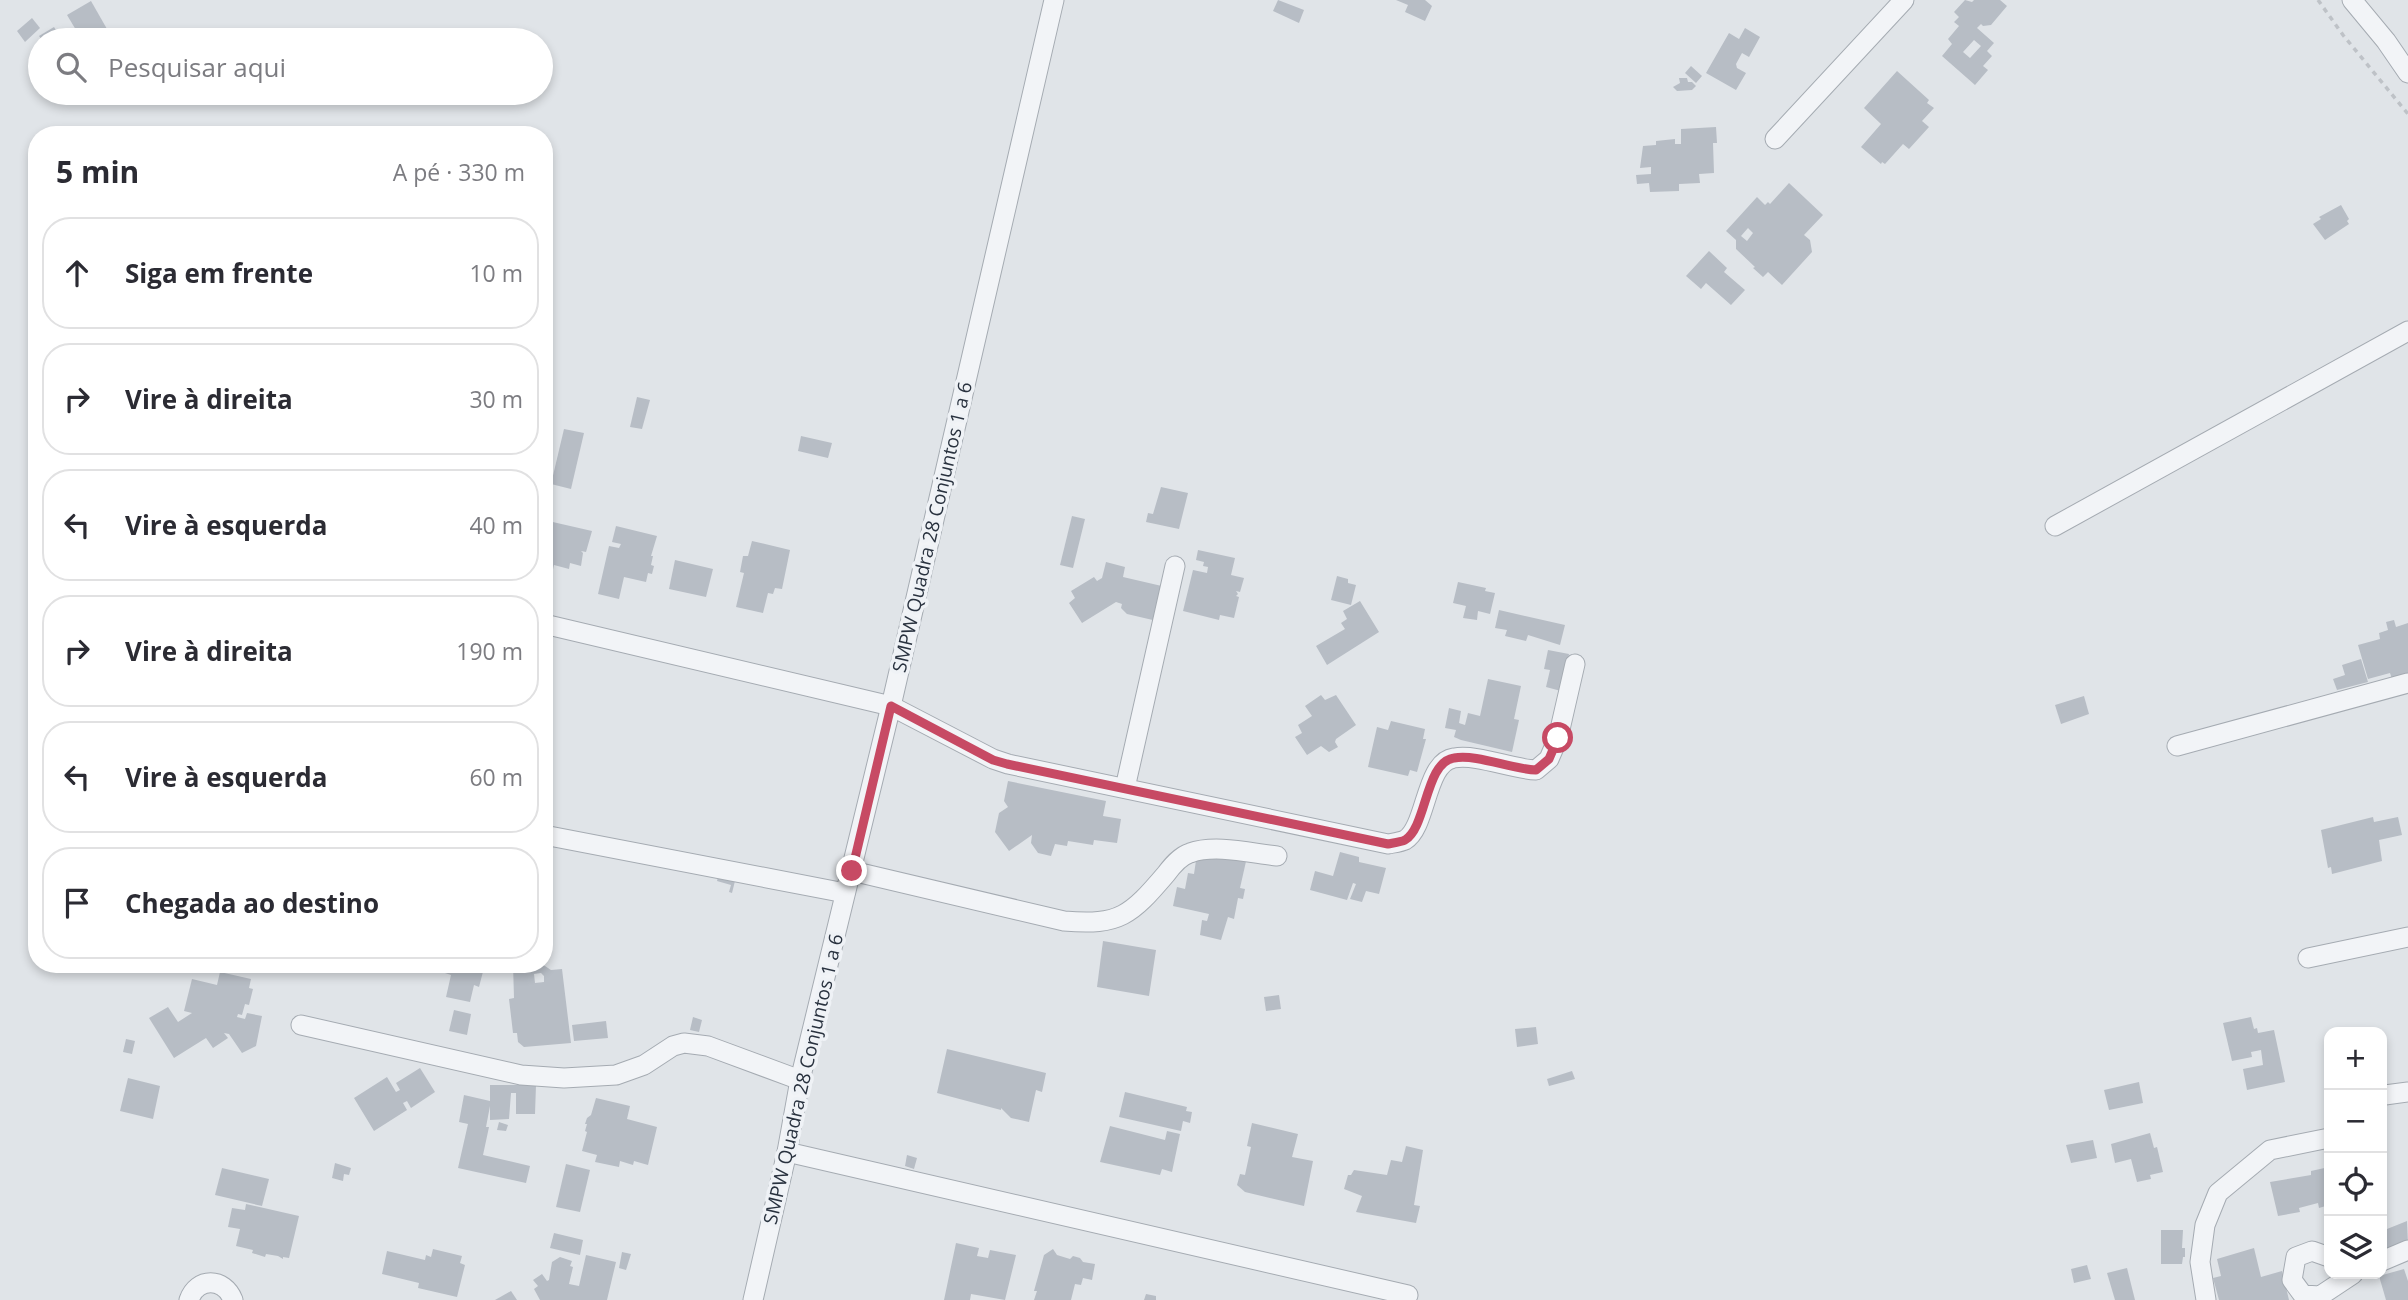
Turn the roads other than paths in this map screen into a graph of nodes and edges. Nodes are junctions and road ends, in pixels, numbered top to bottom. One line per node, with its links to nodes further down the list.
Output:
1 (1054, 0): 15 (street, SMPW Quadra 28 Conjuntos 1 a 6)
2 (1904, 0): 8 (street)
3 (2351, 0): 4 (street)
4 (2364, 9): 5 (street)
5 (2386, 41): 6 (street); 7 (street)
6 (2408, 51)
7 (2408, 73)
8 (1775, 139)
9 (2408, 331): 10 (street)
10 (2055, 527)
11 (1175, 566): 17 (street)
12 (553, 626): 15 (street)
13 (1575, 664): 17 (street)
14 (2408, 683): 16 (street)
15 (891, 706): 17 (street); 20 (street, SMPW Quadra 28 Conjuntos 1 a 6)
16 (2177, 746)
17 (1125, 788)
18 (553, 837): 21 (street)
19 (1277, 856): 20 (street)
20 (852, 871): 21 (street, SMPW Quadra 28 Conjuntos 1 a 6)
21 (845, 893): 25 (street, SMPW Quadra 28 Conjuntos 1 a 6)
22 (2408, 937): 23 (street)
23 (2308, 958)
24 (301, 1025): 25 (street)
25 (800, 1080): 29 (street, SMPW Quadra 28 Conjuntos 1 a 6)
26 (2408, 1092): 27 (street)
27 (2387, 1095)
28 (2324, 1139): 38 (street)
29 (787, 1152): 34 (street); 37 (street, SMPW Quadra 28 Conjuntos 1 a 6)
30 (2408, 1250): 32 (street)
31 (2324, 1255): 33 (street)
32 (2387, 1259)
33 (2343, 1279)
34 (1408, 1295)
35 (189, 1300): 36 (street)
36 (233, 1300)
37 (753, 1300)
38 (2206, 1300)

